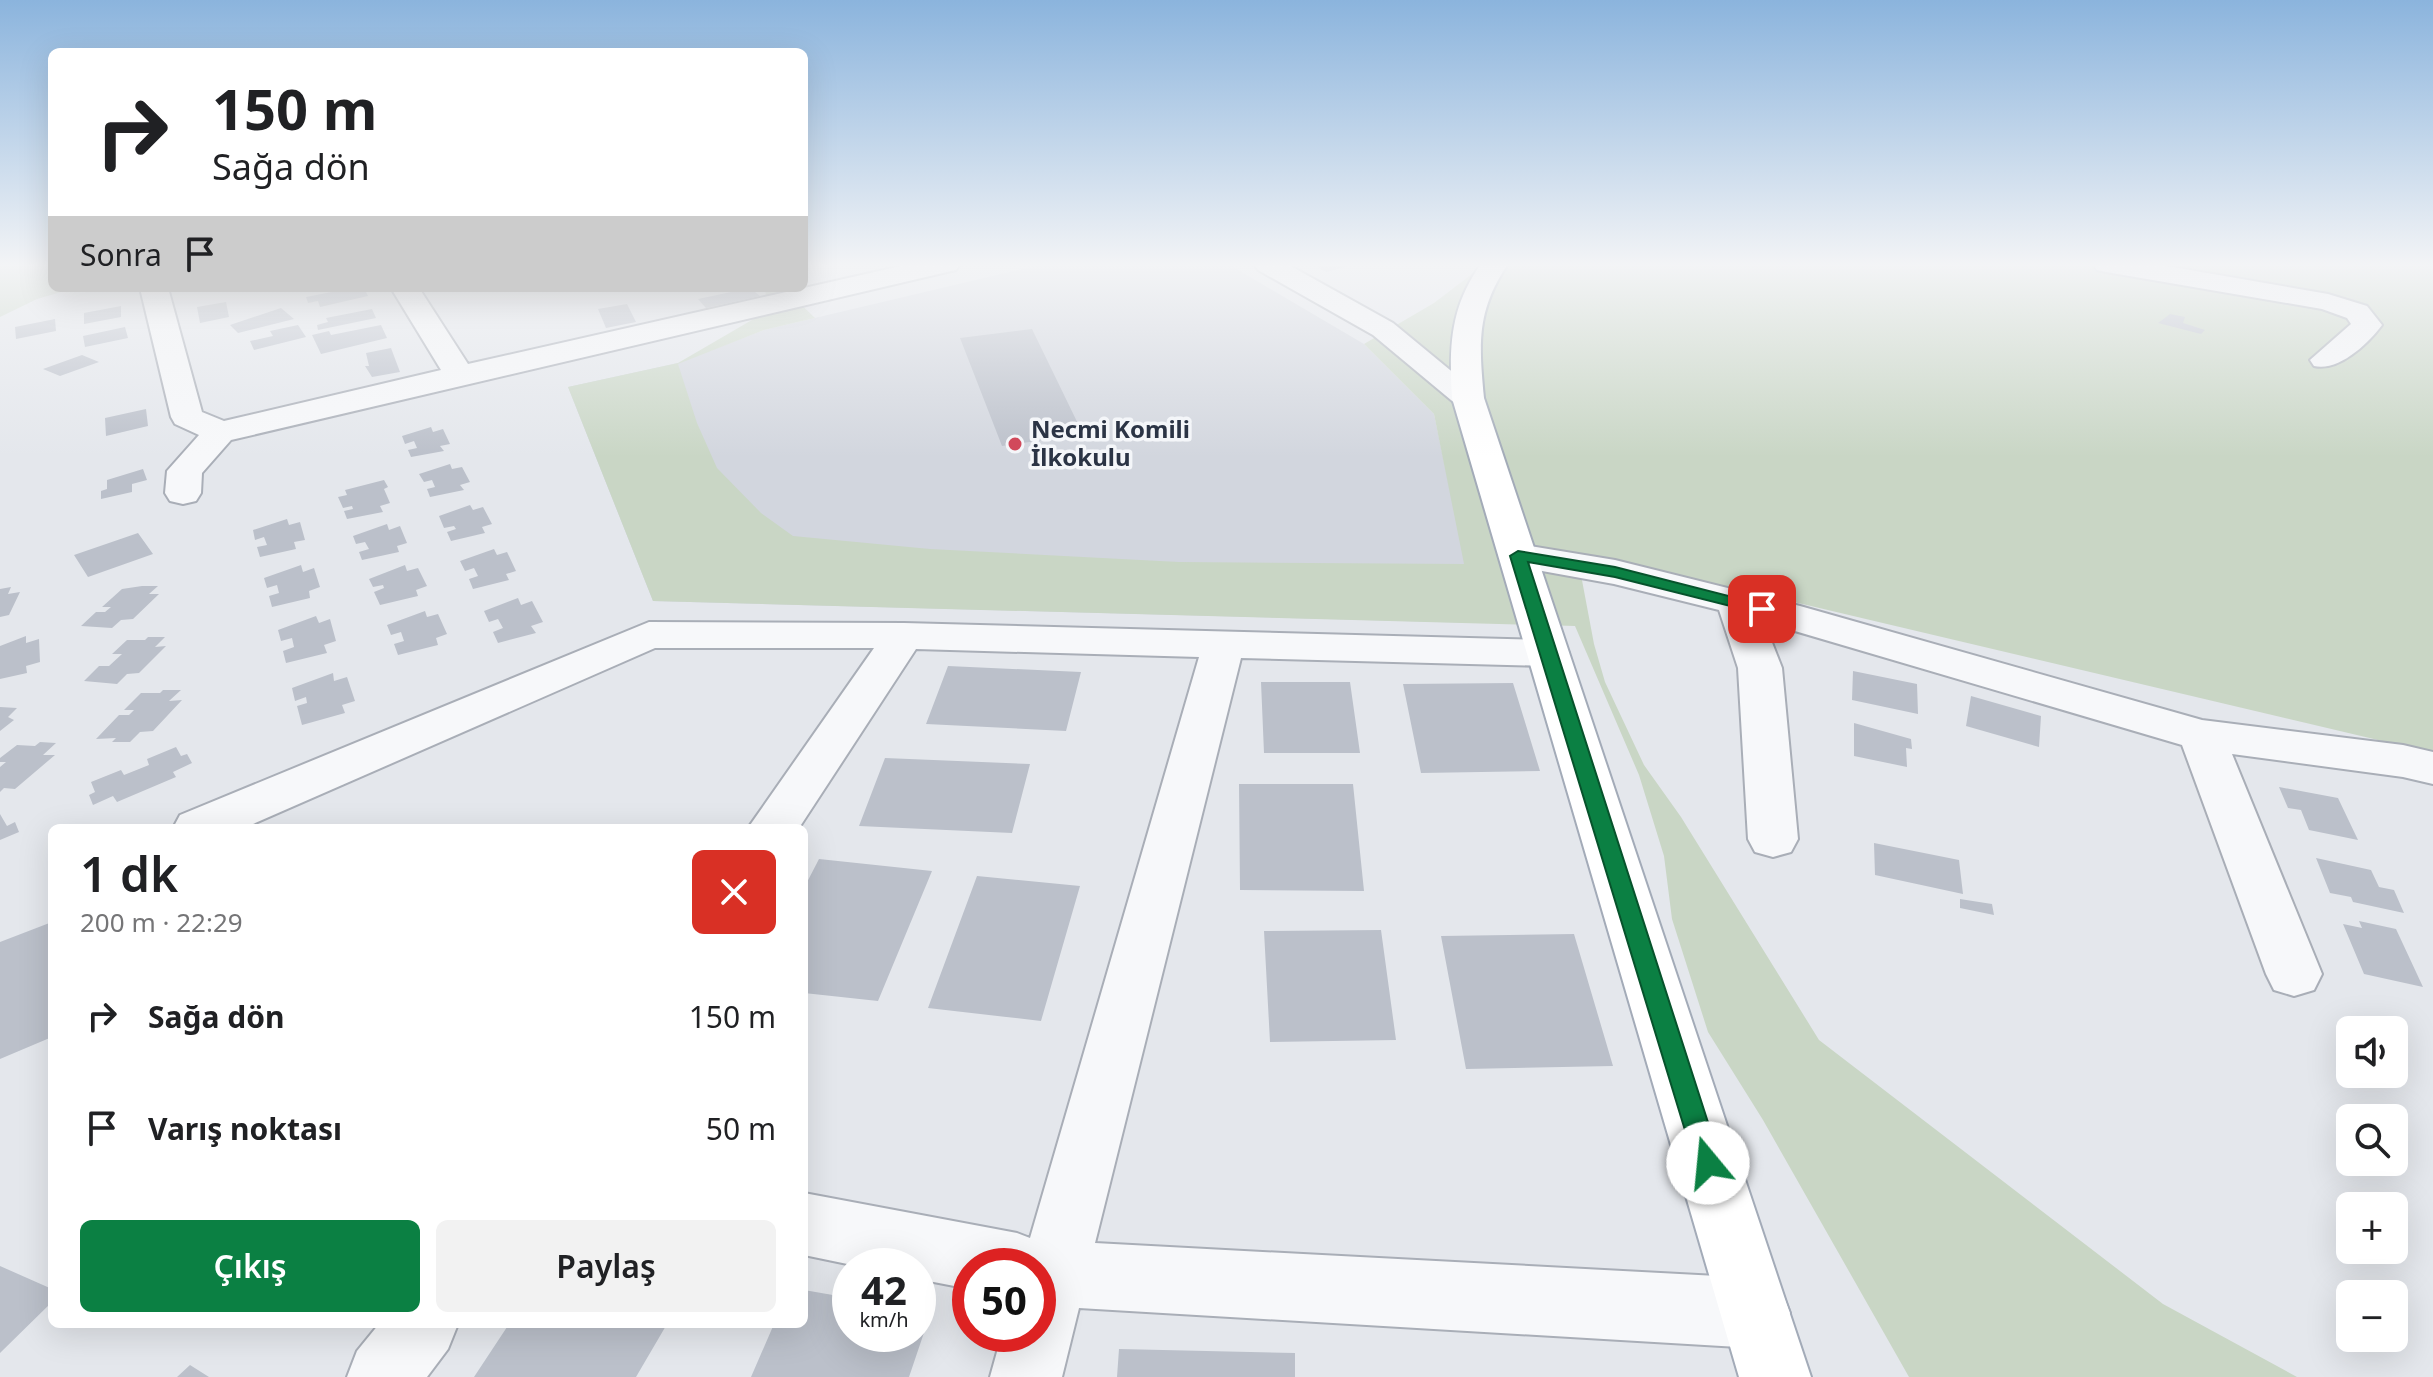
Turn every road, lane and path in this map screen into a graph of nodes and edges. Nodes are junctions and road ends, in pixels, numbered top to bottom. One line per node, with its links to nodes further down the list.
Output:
1 (164, 328): 10 (street)
2 (430, 328): 8 (street)
3 (654, 328): 8 (street)
4 (1382, 328): 9 (street)
5 (1465, 328): 9 (main road)
6 (2363, 328): 7 (street)
7 (2325, 360)
8 (460, 375): 10 (street)
9 (1468, 398): 12 (main road)
10 (220, 432): 11 (street)
11 (183, 493)
12 (1518, 556): 13 (street); 16 (main road)
13 (1737, 604): 17 (street); 23 (street)
14 (904, 636): 15 (street); 21 (street); 22 (street)
15 (1223, 645): 16 (street); 26 (street)
16 (1548, 653): 29 (main road)
17 (2201, 735): 18 (street); 24 (street)
18 (2301, 748): 19 (street); 20 (street)
19 (2433, 768)
20 (2433, 800)
21 (207, 824)
22 (776, 824)
23 (1773, 839)
24 (2294, 974)
25 (808, 1225): 27 (street)
26 (1044, 1248)
27 (952, 1253)
28 (1056, 1271): 29 (street)
29 (1755, 1313): 34 (main road)
30 (420, 1328): 32 (street)
31 (1029, 1352): 33 (street)
32 (383, 1377)
33 (1026, 1377)
34 (1775, 1377)

